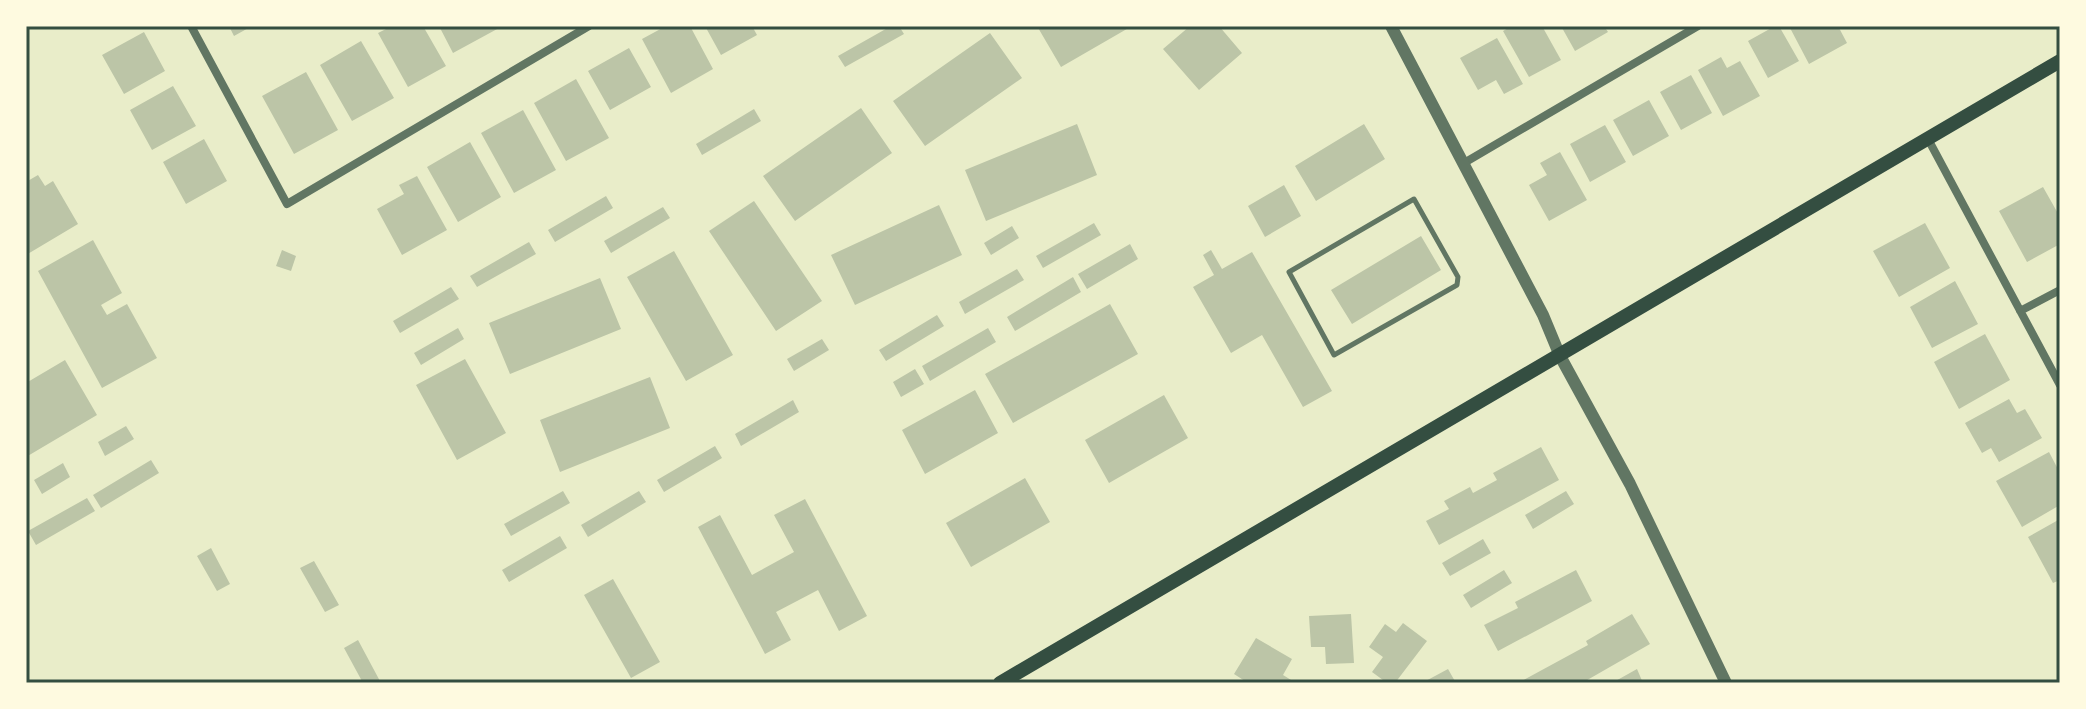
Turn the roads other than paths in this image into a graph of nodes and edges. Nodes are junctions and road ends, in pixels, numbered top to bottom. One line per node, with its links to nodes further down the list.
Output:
1 (191, 26): 2 (street)
2 (589, 26)
3 (1391, 26): 7 (street)
4 (1698, 26): 7 (street)
5 (2060, 61): 6 (main road)
6 (1928, 139): 9 (street); 11 (main road)
7 (1464, 163): 11 (street)
8 (2060, 290): 9 (street)
9 (2020, 311): 12 (street)
10 (1334, 355): 10 (lane)
11 (1560, 356): 13 (main road); 14 (street)
12 (2060, 385)
13 (1000, 683)
14 (1726, 683)

